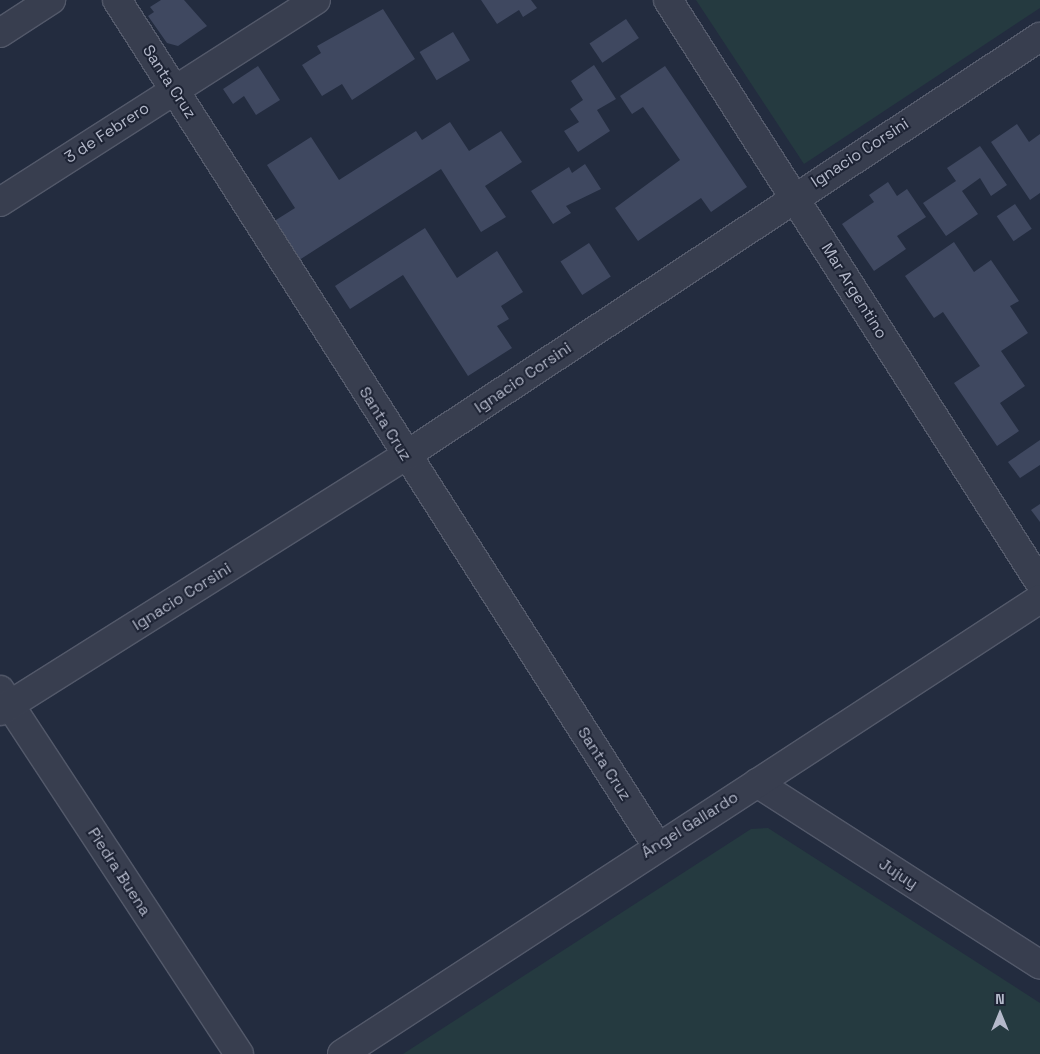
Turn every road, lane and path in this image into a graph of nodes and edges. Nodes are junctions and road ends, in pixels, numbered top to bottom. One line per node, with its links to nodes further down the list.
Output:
1 (51, 0): 5 (street)
2 (117, 0): 7 (street, Santa Cruz)
3 (316, 0): 7 (street, 3 de Febrero)
4 (668, 0): 8 (street, Mar Argentino)
5 (0, 32)
6 (1040, 37): 8 (street, Ignacio Corsini)
7 (174, 90): 9 (street, 3 de Febrero); 10 (street, Santa Cruz)
8 (794, 196): 10 (street, Ignacio Corsini); 11 (street, Mar Argentino)
9 (0, 202)
10 (405, 456): 13 (street, Ignacio Corsini); 15 (street, Santa Cruz)
11 (1040, 583)
12 (1040, 600): 14 (street, Ángel Gallardo)
13 (3, 702): 17 (street, Piedra Buena)
14 (756, 783): 15 (street, Ángel Gallardo); 16 (street, Jujuy)
15 (657, 846): 18 (street, Ángel Gallardo)
16 (1040, 965)
17 (238, 1054)
18 (342, 1054)

